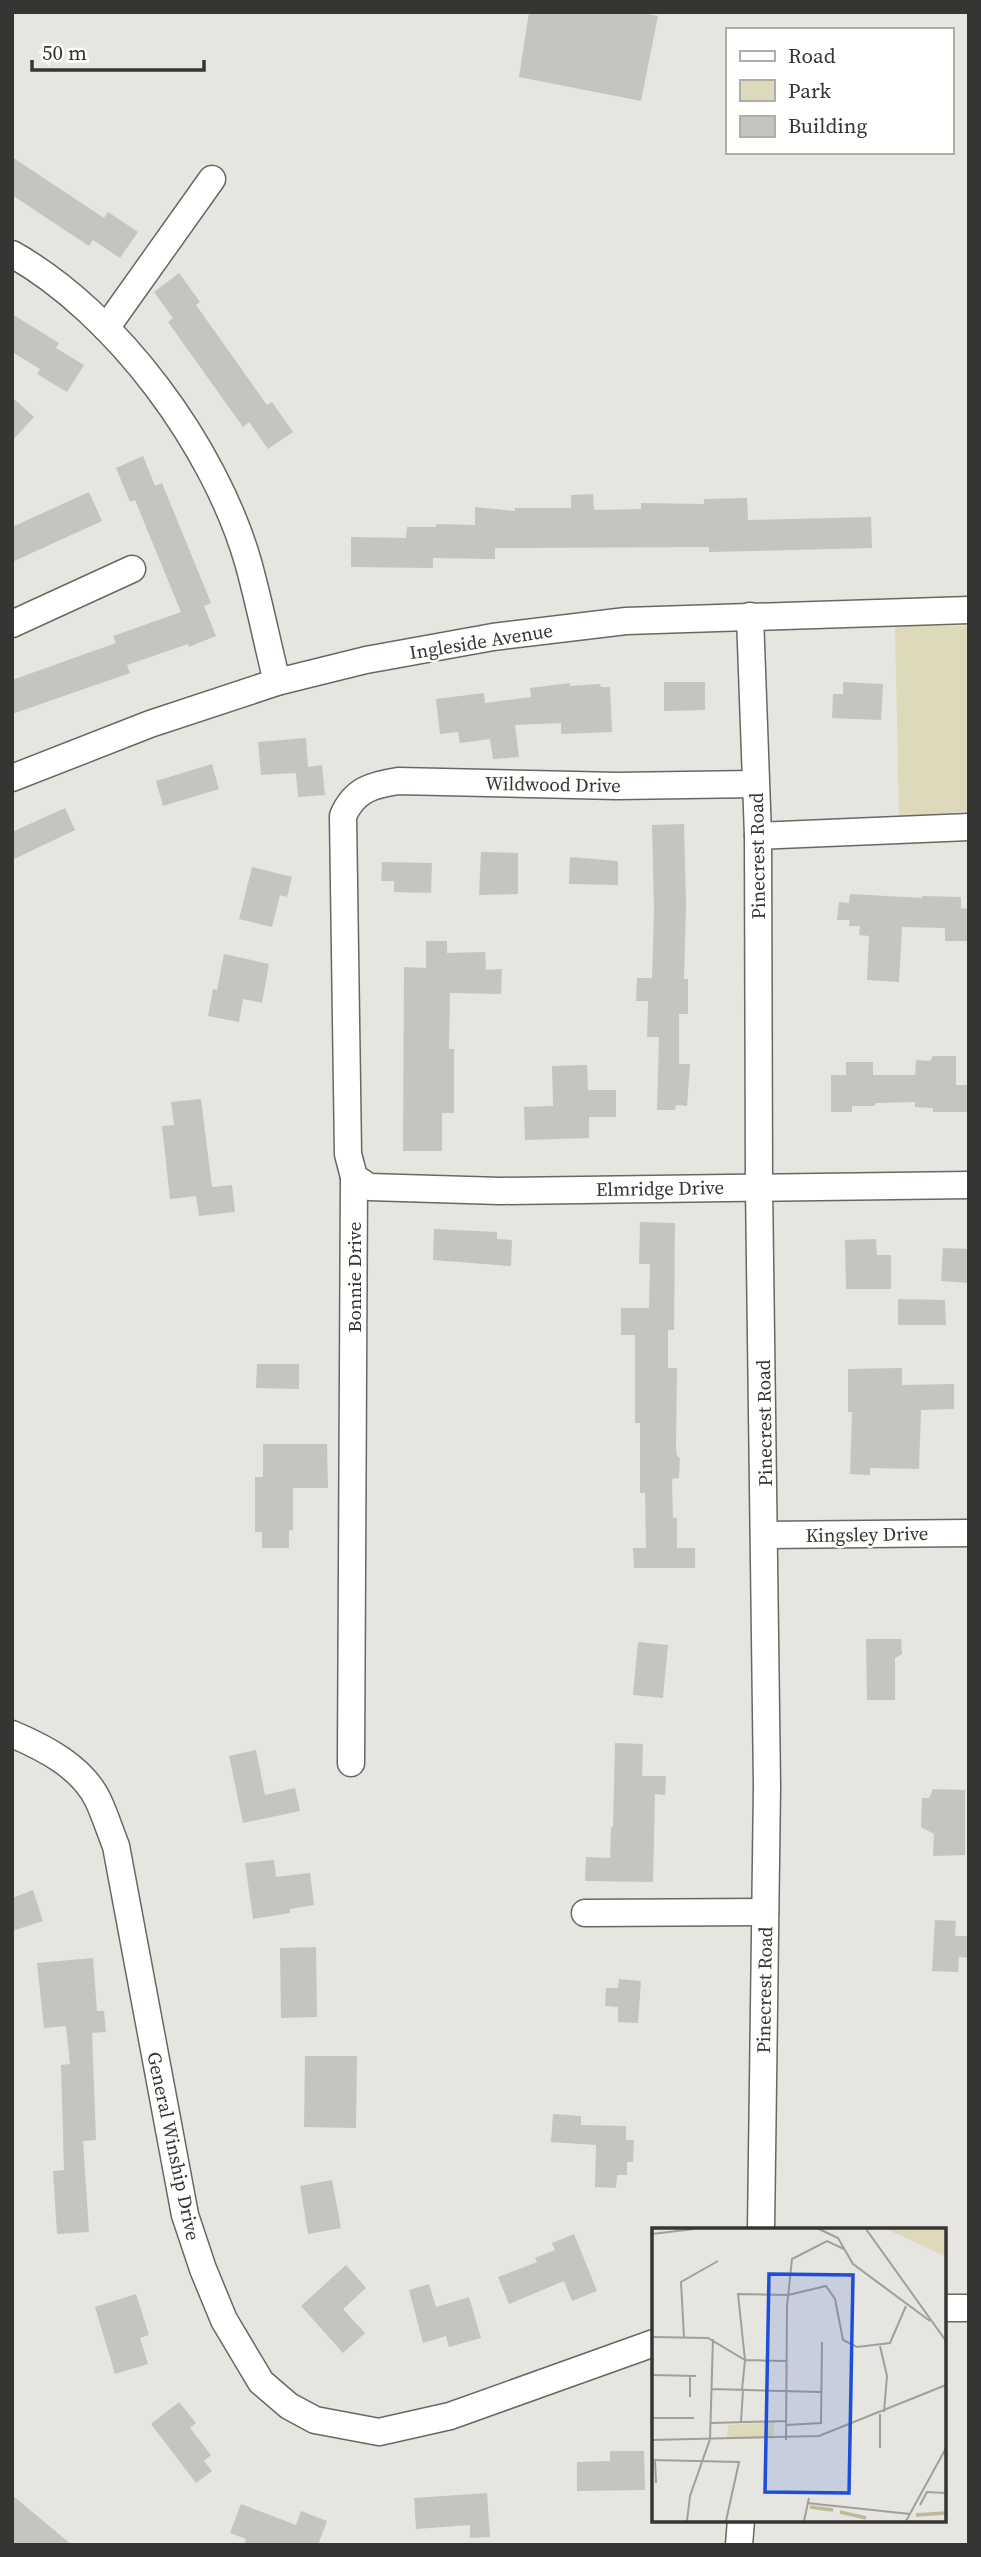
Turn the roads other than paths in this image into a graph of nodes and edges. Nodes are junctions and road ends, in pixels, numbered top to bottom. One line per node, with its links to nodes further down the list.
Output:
1 (212, 180): 3 (street)
2 (12, 254): 3 (street)
3 (106, 328): 8 (street)
4 (132, 569): 7 (street)
5 (969, 610): 6 (street, Ingleside Avenue)
6 (750, 617): 8 (street, Ingleside Avenue); 10 (street, Pinecrest Road)
7 (12, 624)
8 (277, 682): 9 (street, Ingleside Avenue)
9 (12, 778)
10 (755, 784): 11 (street, Wildwood Drive); 13 (street, Pinecrest Road)
11 (355, 797): 14 (street, Bonnie Drive)
12 (969, 827): 13 (street)
13 (758, 836): 16 (street, Pinecrest Road)
14 (354, 1177): 16 (street, Elmridge Drive); 20 (street, Bonnie Drive)
15 (969, 1185): 16 (street, Elmridge Drive)
16 (760, 1186): 18 (street, Pinecrest Road)
17 (969, 1533): 18 (street, Kingsley Drive)
18 (766, 1535): 21 (street, Pinecrest Road)
19 (12, 1734): 26 (street, General Winship Drive)
20 (351, 1763)
21 (765, 1912): 22 (street); 23 (street, Pinecrest Road)
22 (585, 1913)
23 (761, 2228)
24 (946, 2308): 25 (street)
25 (969, 2308)
26 (652, 2344)
27 (741, 2522): 28 (street)
28 (739, 2545)

